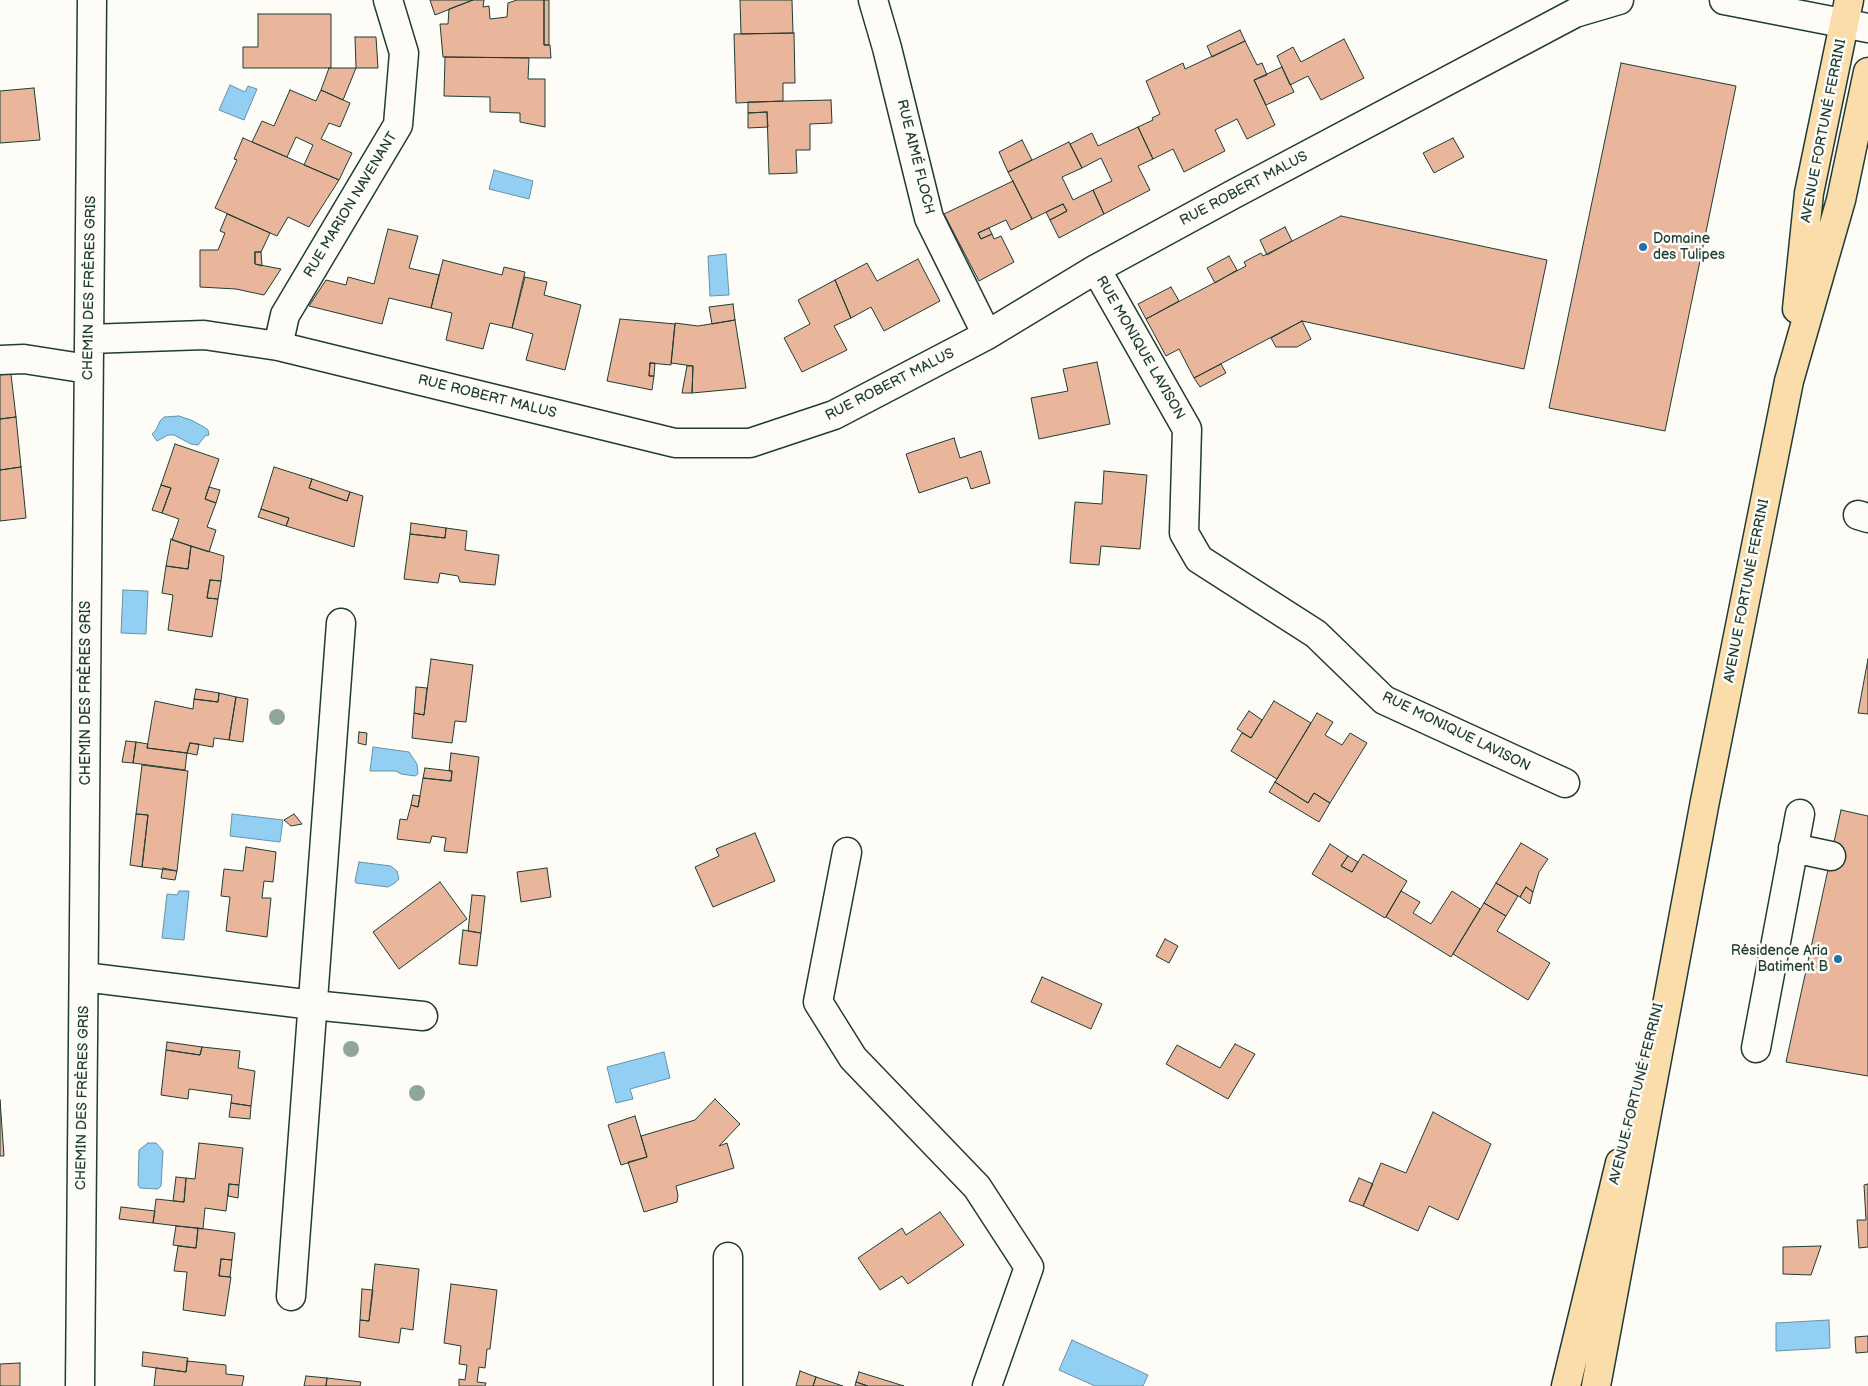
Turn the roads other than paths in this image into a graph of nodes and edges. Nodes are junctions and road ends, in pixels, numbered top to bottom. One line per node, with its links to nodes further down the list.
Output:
1 (92, 0): 10 (street, CHEMIN DES FRÈRES GRIS)
2 (388, 0): 11 (street, RUE MARION NAVENANT)
3 (873, 0): 9 (street, RUE AIMÉ FLOCH)
4 (1619, 0): 8 (street, RUE ROBERT MALUS)
5 (1724, 0): 6 (street)
6 (1854, 17): 14 (main road, AVENUE FORTUNÉ FERRINI)
7 (1868, 72): 14 (main road, AVENUE FORTUNÉ FERRINI)
8 (1096, 269): 9 (street, RUE ROBERT MALUS); 16 (street, RUE MONIQUE LAVISON)
9 (988, 335): 11 (street, RUE ROBERT MALUS)
10 (89, 339): 11 (street, RUE ROBERT MALUS); 13 (street, CHEMIN DES FRÈRES GRIS)
11 (278, 346)
12 (0, 360): 13 (street)
13 (88, 369): 22 (street, CHEMIN DES FRÈRES GRIS)
14 (1789, 381): 17 (main road, AVENUE FORTUNÉ FERRINI)
15 (341, 623): 23 (street)
16 (1565, 783)
17 (1705, 801): 31 (main road, AVENUE FORTUNÉ FERRINI); 32 (main road, AVENUE FORTUNÉ FERRINI)
18 (1800, 814): 19 (street)
19 (1793, 848): 21 (street); 25 (street)
20 (847, 852): 30 (street)
21 (1831, 856)
22 (84, 978): 23 (street); 28 (street, CHEMIN DES FRÈRES GRIS)
23 (313, 1006): 24 (street); 27 (street)
24 (424, 1016)
25 (1756, 1048)
26 (728, 1257): 29 (street)
27 (291, 1296)
28 (80, 1386)
29 (728, 1386)
30 (987, 1386)
31 (1566, 1386)
32 (1596, 1386)

